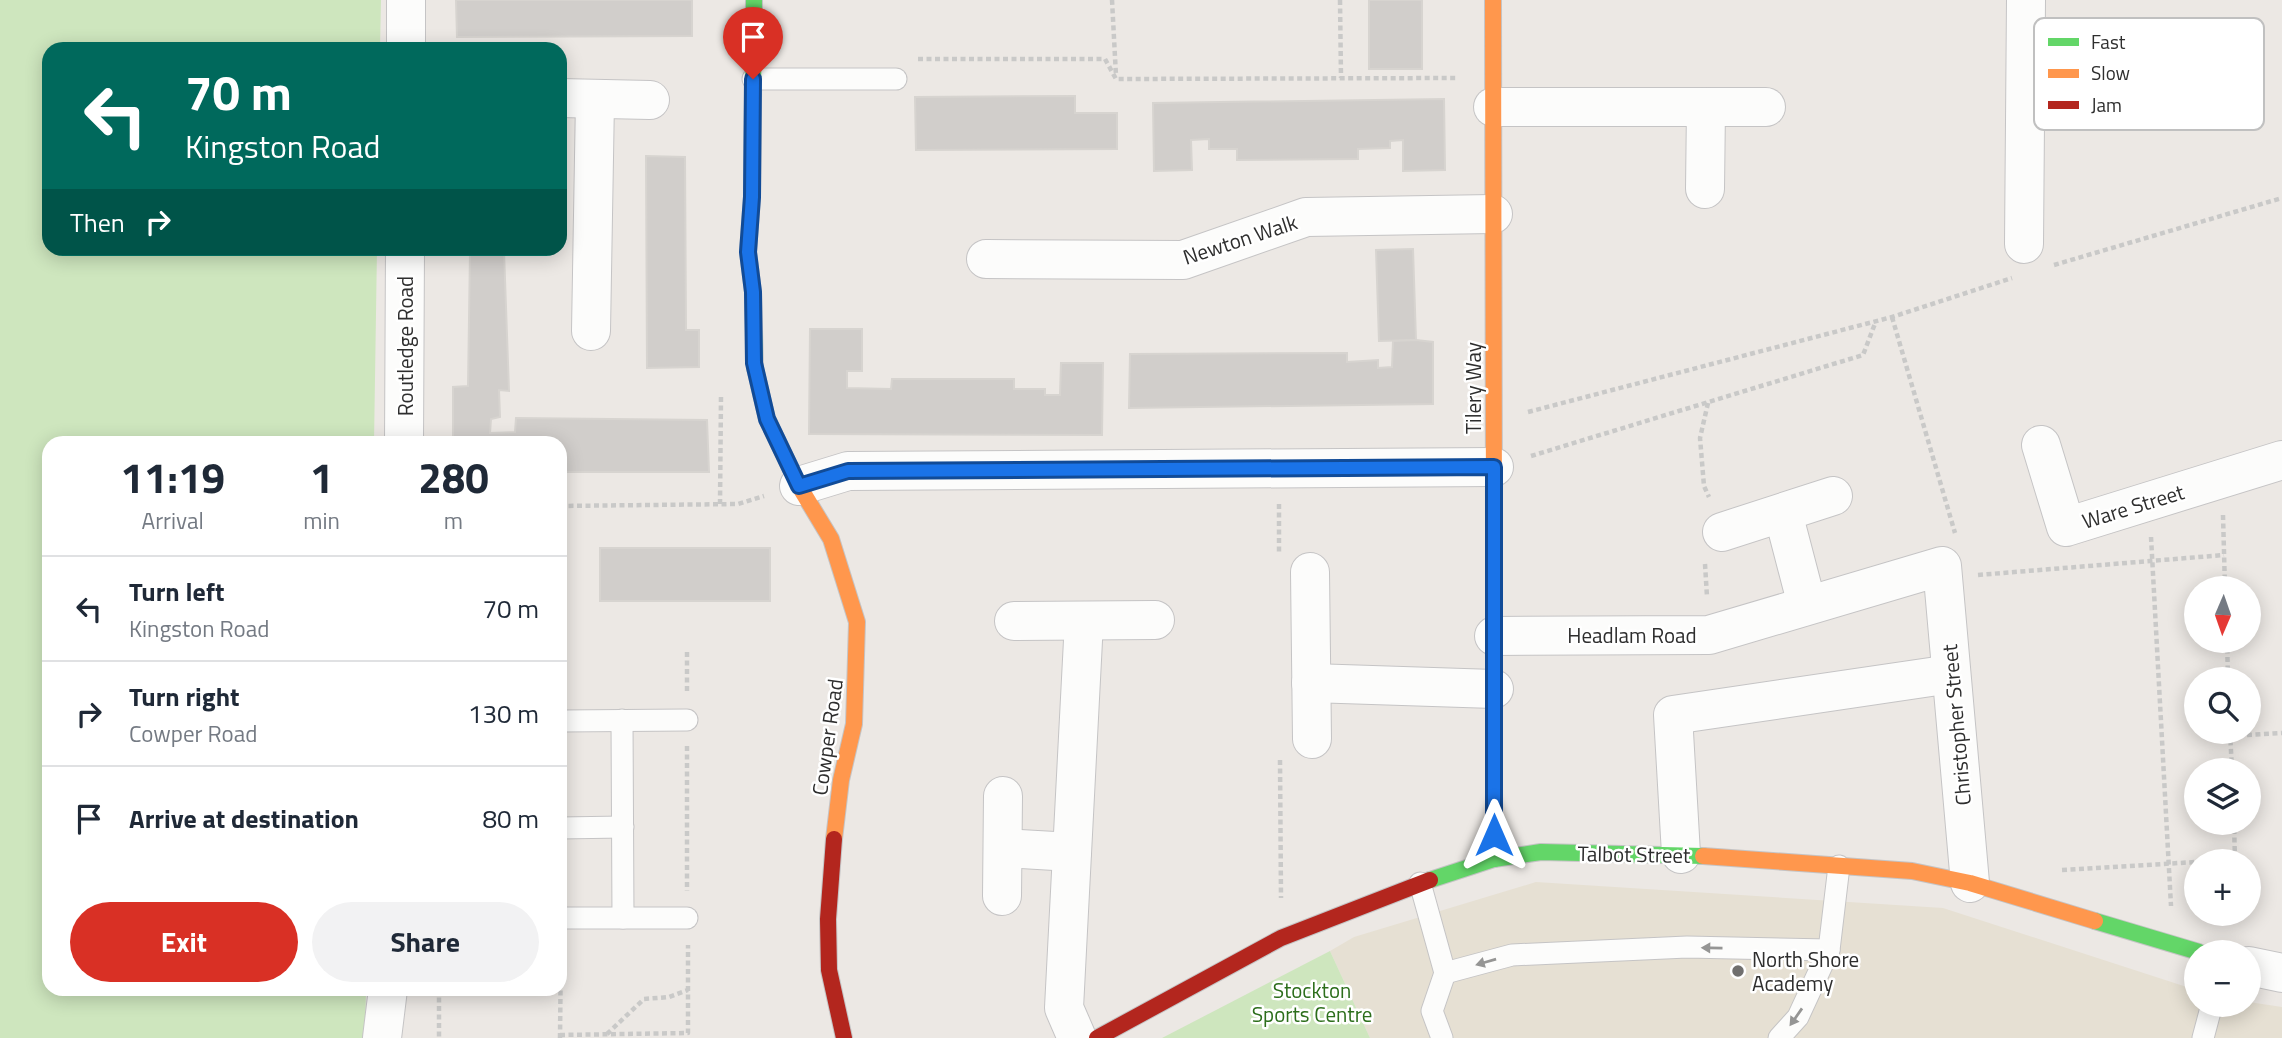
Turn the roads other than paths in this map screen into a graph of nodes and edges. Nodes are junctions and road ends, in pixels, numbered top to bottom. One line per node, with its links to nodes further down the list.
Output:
1 (406, 0): 5 (street)
2 (754, 0): 6 (street, Cowper Road)
3 (1493, 0): 8 (street, Tilery Way)
4 (2026, 0): 18 (street)
5 (406, 42)
6 (753, 79): 7 (lane); 24 (street, Cowper Road)
7 (896, 79)
8 (1493, 93): 11 (street); 14 (street, Tilery Way)
9 (577, 99): 10 (street); 15 (street)
10 (650, 100)
11 (1706, 107): 12 (street); 13 (street)
12 (1766, 107)
13 (1705, 189)
14 (1493, 214): 17 (street, Newton Walk); 23 (street, Tilery Way)
15 (576, 233): 19 (street)
16 (405, 256): 20 (street, Routledge Road)
17 (986, 259)
18 (2030, 262)
19 (591, 331)
20 (404, 436)
21 (2041, 445): 22 (street, Ware Street)
22 (2282, 460)
23 (1494, 467): 24 (street); 34 (street, Tilery Way)
24 (799, 486): 64 (street, Cowper Road)
25 (1833, 496): 26 (street)
26 (1783, 513): 27 (street); 30 (street)
27 (1722, 532)
28 (1310, 572): 36 (street)
29 (1942, 572): 30 (street, Headlam Road); 35 (street, Christopher Street)
30 (1807, 604): 34 (street, Headlam Road)
31 (1156, 620): 33 (street)
32 (1014, 621): 33 (street)
33 (1084, 621): 46 (street)
34 (1494, 636): 37 (street, Tilery Way)
35 (1951, 674): 47 (street); 51 (street, Christopher Street)
36 (1311, 684): 37 (street); 41 (street)
37 (1494, 689): 48 (street, Tilery Way)
38 (567, 720): 39 (lane)
39 (622, 720): 40 (lane); 43 (lane)
40 (687, 720)
41 (1312, 739)
42 (1003, 796): 45 (street)
43 (623, 827): 44 (lane); 54 (lane)
44 (567, 828)
45 (1004, 848): 46 (street); 52 (street)
46 (1072, 852): 65 (street)
47 (1681, 854): 48 (street, Talbot Street); 49 (street, Talbot Street)
48 (1494, 859): 50 (street, Talbot Street)
49 (1839, 866): 51 (street, Talbot Street); 57 (lane)
50 (1420, 883): 60 (lane); 66 (street, Talbot Street)
51 (1970, 883): 56 (street, Talbot Street)
52 (1002, 896)
53 (567, 918): 54 (lane)
54 (623, 918): 55 (lane)
55 (687, 918)
56 (2184, 948)
57 (1829, 950): 60 (lane, one-way to 60); 68 (lane, one-way to 68)
58 (2261, 969): 59 (street)
59 (2282, 973)
60 (1446, 974): 67 (lane)
61 (387, 996): 63 (street)
62 (2209, 1017): 69 (lane)
63 (382, 1038)
64 (844, 1038)
65 (1077, 1038)
66 (1097, 1038)
67 (1442, 1038)
68 (1779, 1038)
69 (2203, 1038)

